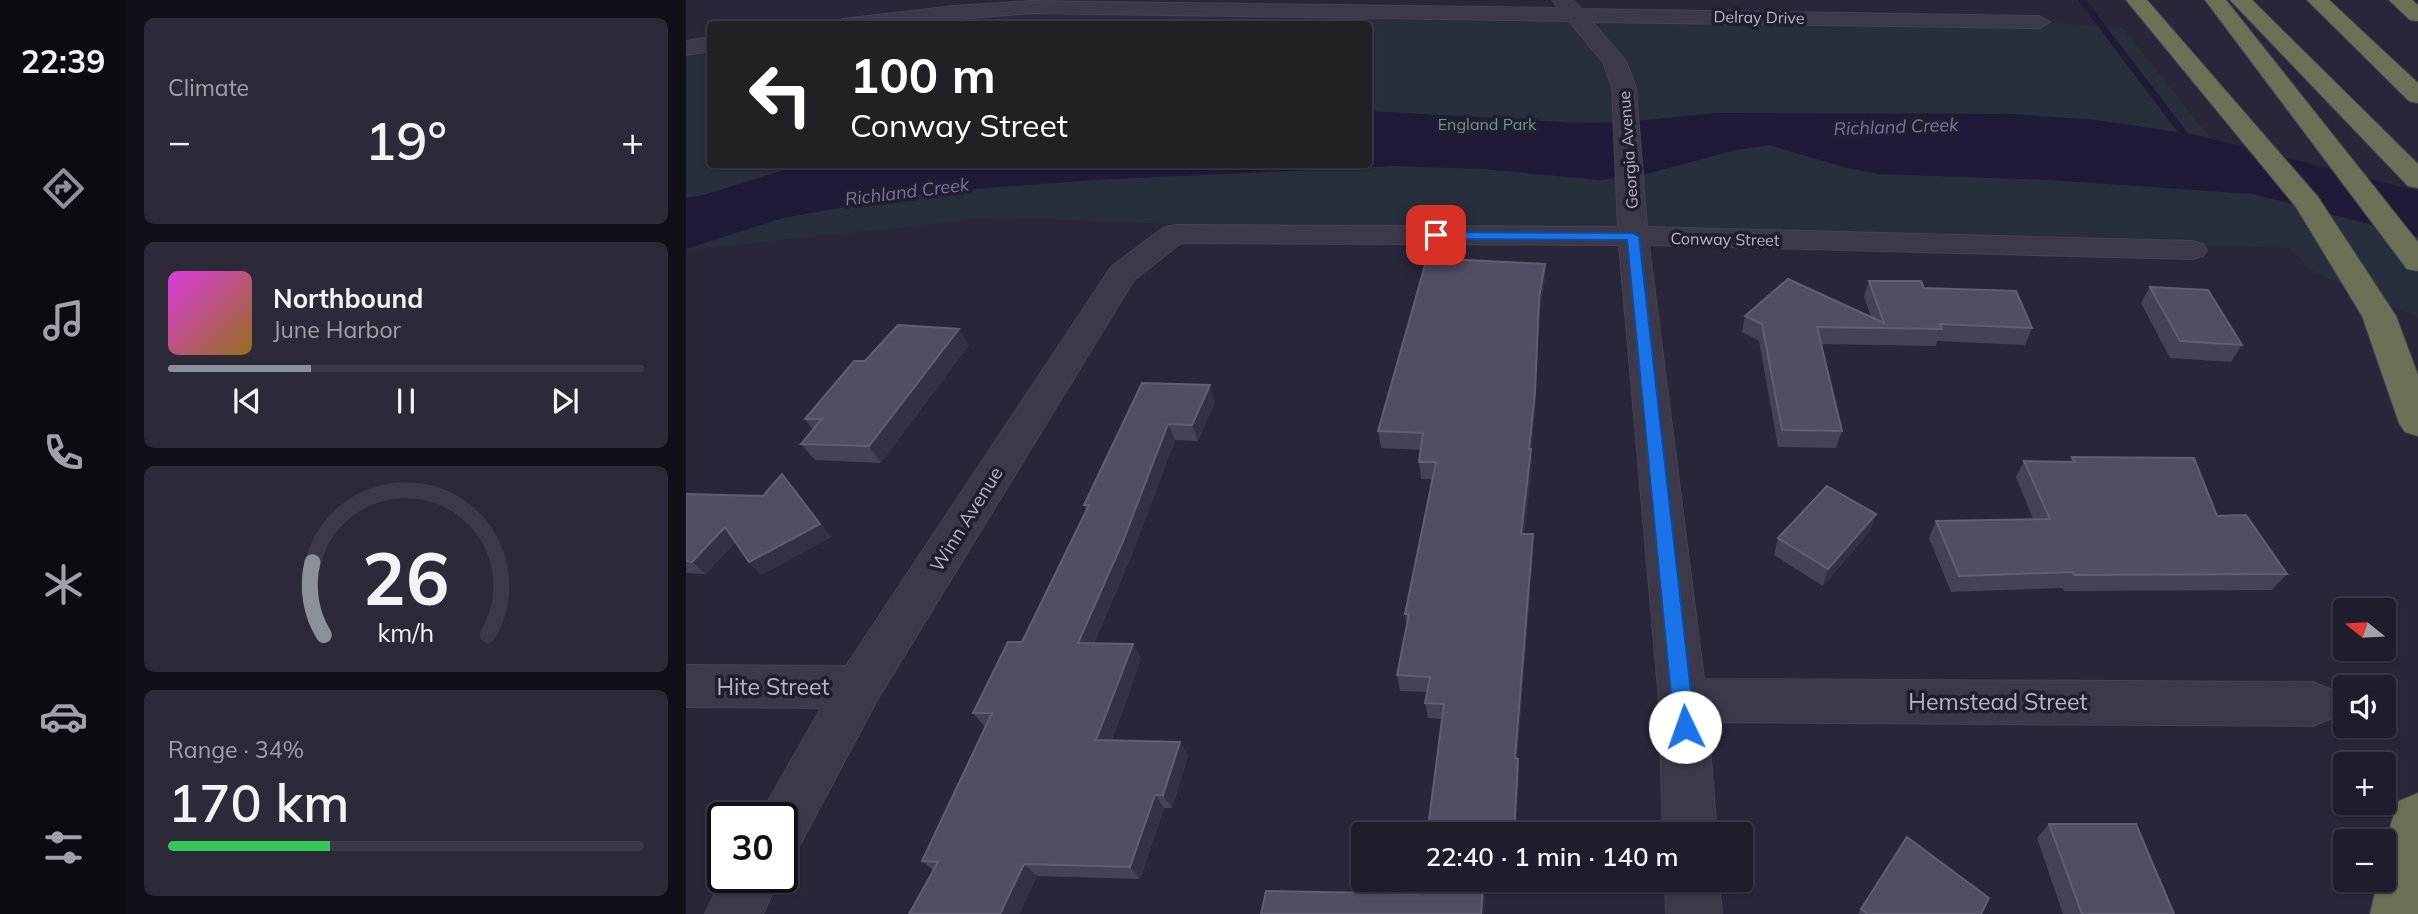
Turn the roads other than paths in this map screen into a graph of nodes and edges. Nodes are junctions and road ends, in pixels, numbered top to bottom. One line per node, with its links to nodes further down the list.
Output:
1 (2136, 0): 18 (highway)
2 (2215, 0): 17 (highway)
3 (2240, 0): 13 (highway)
4 (2317, 0): 12 (highway)
5 (2399, 0): 7 (highway)
6 (1568, 6): 8 (street, Delray Drive); 9 (street, Delray Drive); 14 (street, Georgia Avenue)
7 (2418, 15)
8 (876, 21)
9 (2039, 22)
10 (707, 44): 11 (street)
11 (686, 48)
12 (2418, 96)
13 (2418, 180)
14 (1633, 224): 15 (street, Conway Street); 16 (street, Conway Street); 21 (street, Georgia Avenue)
15 (1174, 234): 20 (street, Winn Avenue)
16 (2192, 250)
17 (2418, 262)
18 (2418, 423)
19 (686, 687): 20 (street, Hite Street)
20 (859, 688): 23 (street, Winn Avenue)
21 (1683, 700): 22 (street, Hemstead Street); 25 (street, Georgia Avenue)
22 (2313, 704)
23 (795, 802)
24 (2418, 819): 30 (highway)
25 (1689, 822)
26 (1693, 892): 29 (street)
27 (744, 893): 28 (street)
28 (733, 914)
29 (1694, 914)
30 (2398, 914)

